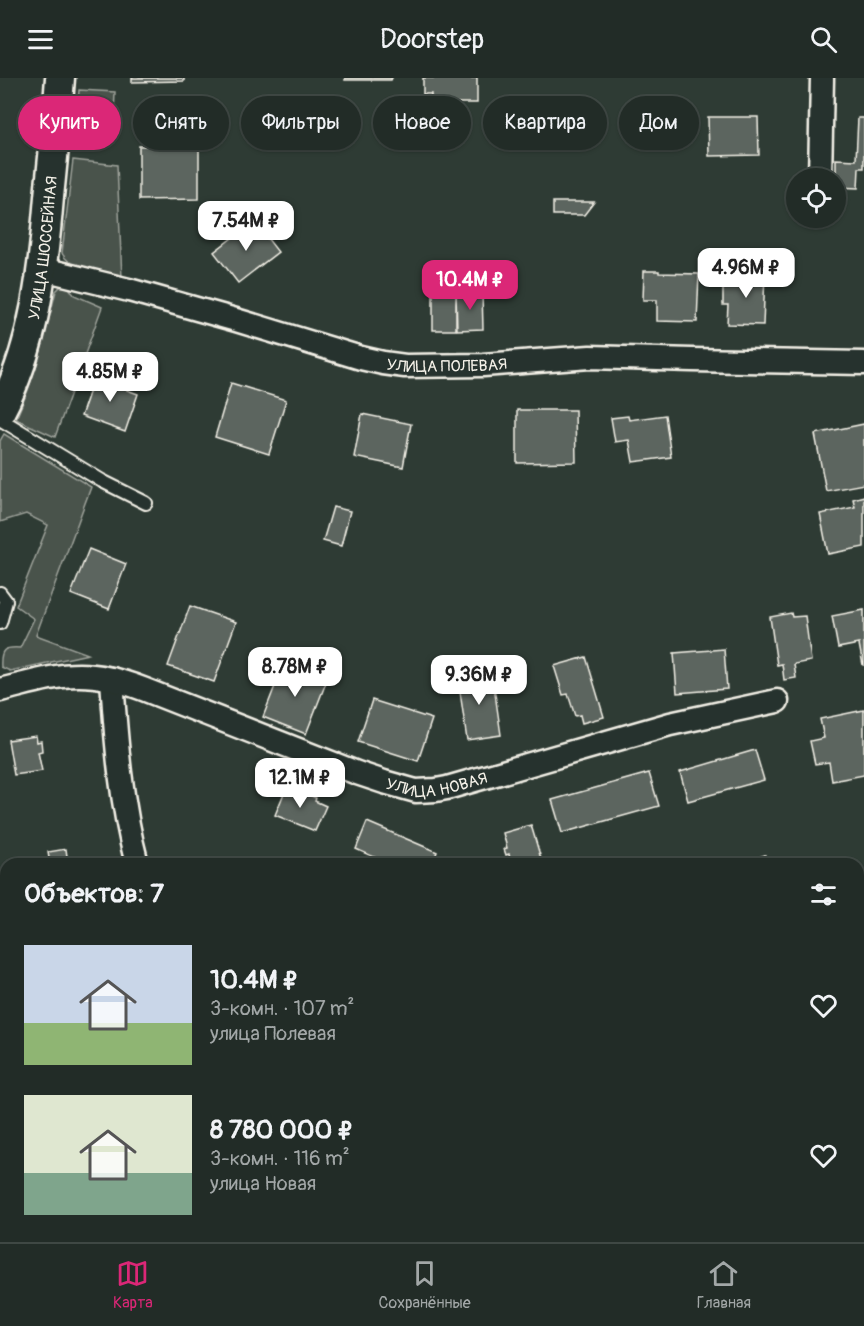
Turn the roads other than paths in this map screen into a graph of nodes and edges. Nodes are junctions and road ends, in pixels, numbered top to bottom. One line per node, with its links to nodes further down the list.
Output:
1 (60, 78): 4 (street, УЛИЦА ШОССЕЙНАЯ)
2 (822, 78): 3 (street)
3 (820, 168)
4 (43, 269): 5 (street, УЛИЦА ПОЛЕВАЯ); 6 (street, УЛИЦА ШОССЕЙНАЯ)
5 (864, 363)
6 (0, 412)
7 (0, 419): 8 (lane)
8 (146, 502)
9 (0, 594): 10 (lane)
10 (0, 623)
11 (112, 679): 12 (street, УЛИЦА НОВАЯ); 13 (street, УЛИЦА НОВАЯ); 14 (street)
12 (0, 690)
13 (777, 701)
14 (136, 858)

